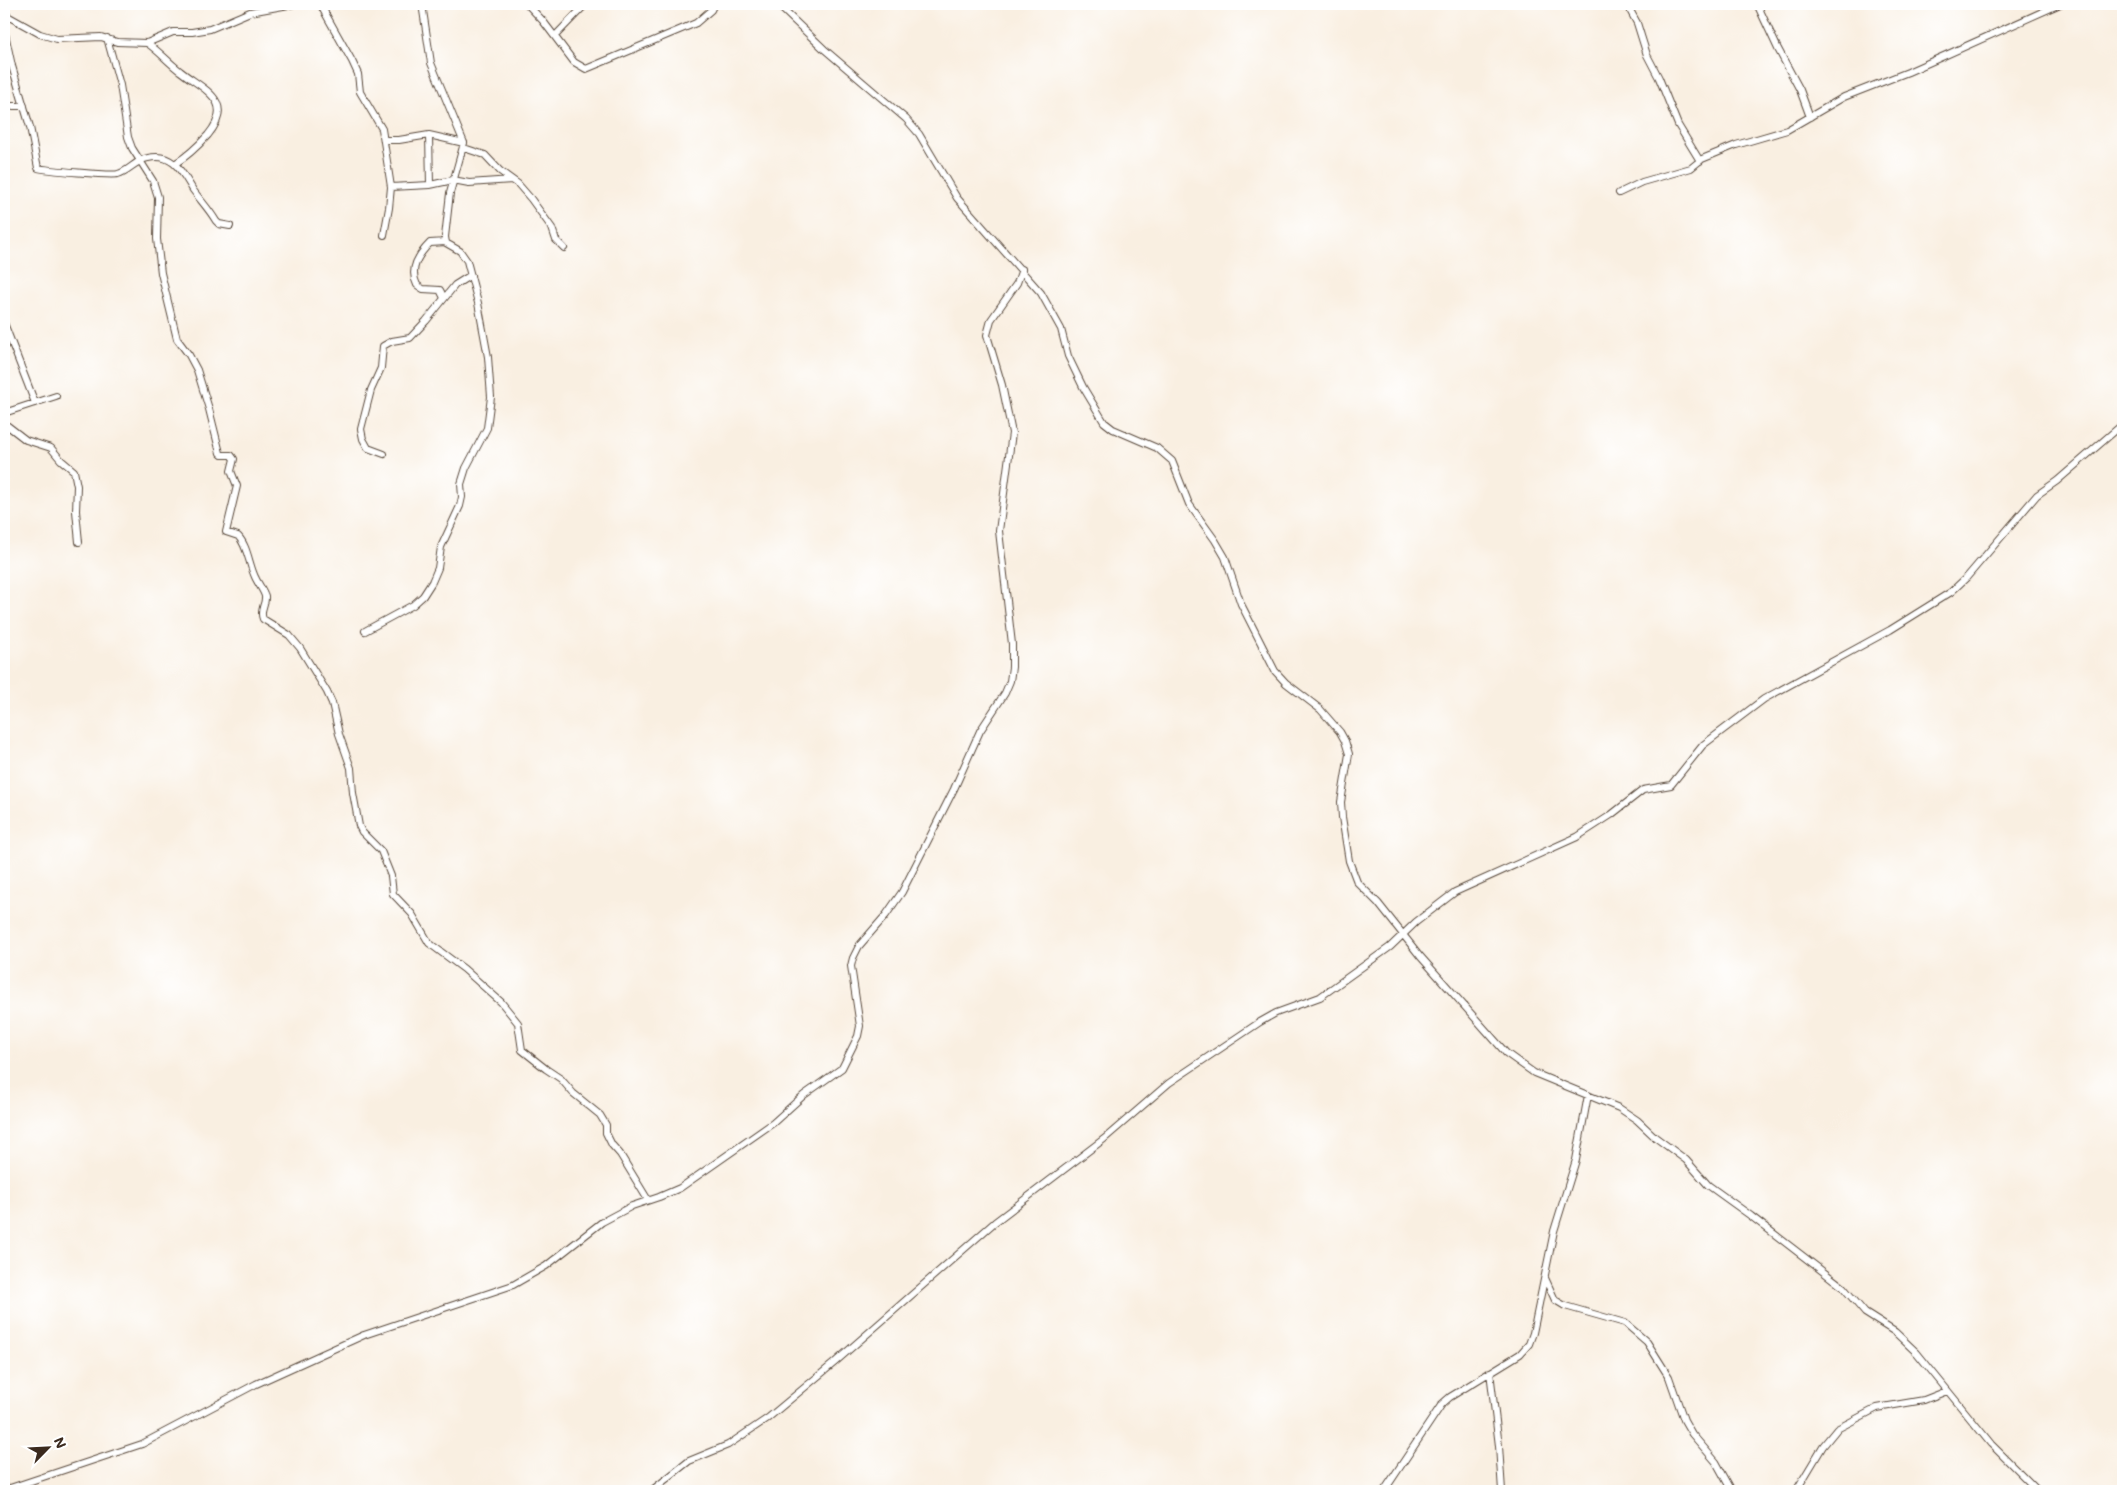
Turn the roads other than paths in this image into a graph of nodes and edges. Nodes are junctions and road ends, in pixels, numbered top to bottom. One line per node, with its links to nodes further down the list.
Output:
1 (294, 4): 15 (street)
2 (320, 4): 20 (street)
3 (422, 4): 21 (street)
4 (526, 4): 13 (street)
5 (586, 4): 13 (street)
6 (714, 4): 13 (street)
7 (777, 4): 34 (street)
8 (1757, 4): 18 (street)
9 (2060, 4): 18 (street)
10 (1631, 12): 23 (street)
11 (5, 17): 14 (street)
12 (4, 29): 17 (street)
13 (555, 36)
14 (106, 38): 15 (street); 22 (street)
15 (147, 43): 24 (street)
16 (4, 106): 17 (street)
17 (24, 106): 22 (street)
18 (1810, 118): 23 (street)
19 (429, 135): 20 (street); 21 (street); 27 (street)
20 (384, 140): 28 (street)
21 (464, 145): 25 (street); 26 (street)
22 (140, 160): 24 (street); 48 (street)
23 (1700, 161): 29 (street)
24 (176, 163): 30 (street)
25 (453, 180): 26 (street); 27 (street); 32 (street)
26 (512, 180): 33 (street)
27 (430, 185): 28 (street)
28 (391, 187): 31 (street)
29 (1619, 193)
30 (230, 226)
31 (384, 235)
32 (446, 242): 35 (street); 36 (street)
33 (564, 248)
34 (1022, 269): 46 (street); 48 (street)
35 (471, 275): 36 (street); 45 (street)
36 (444, 298): 43 (street)
37 (4, 323): 39 (street)
38 (56, 396): 39 (street)
39 (35, 403): 40 (street)
40 (4, 413)
41 (4, 423): 44 (street)
42 (2123, 424): 46 (street)
43 (384, 454)
44 (80, 542)
45 (365, 631)
46 (1403, 935): 47 (street); 53 (street)
47 (1588, 1095): 49 (street); 51 (street)
48 (648, 1200): 52 (street)
49 (1544, 1277): 50 (street); 56 (street)
50 (1490, 1372): 54 (street); 55 (street)
51 (1947, 1390): 57 (street); 58 (street)
52 (4, 1490)
53 (651, 1491)
54 (1384, 1491)
55 (1502, 1491)
56 (1732, 1491)
57 (1796, 1491)
58 (2038, 1491)

